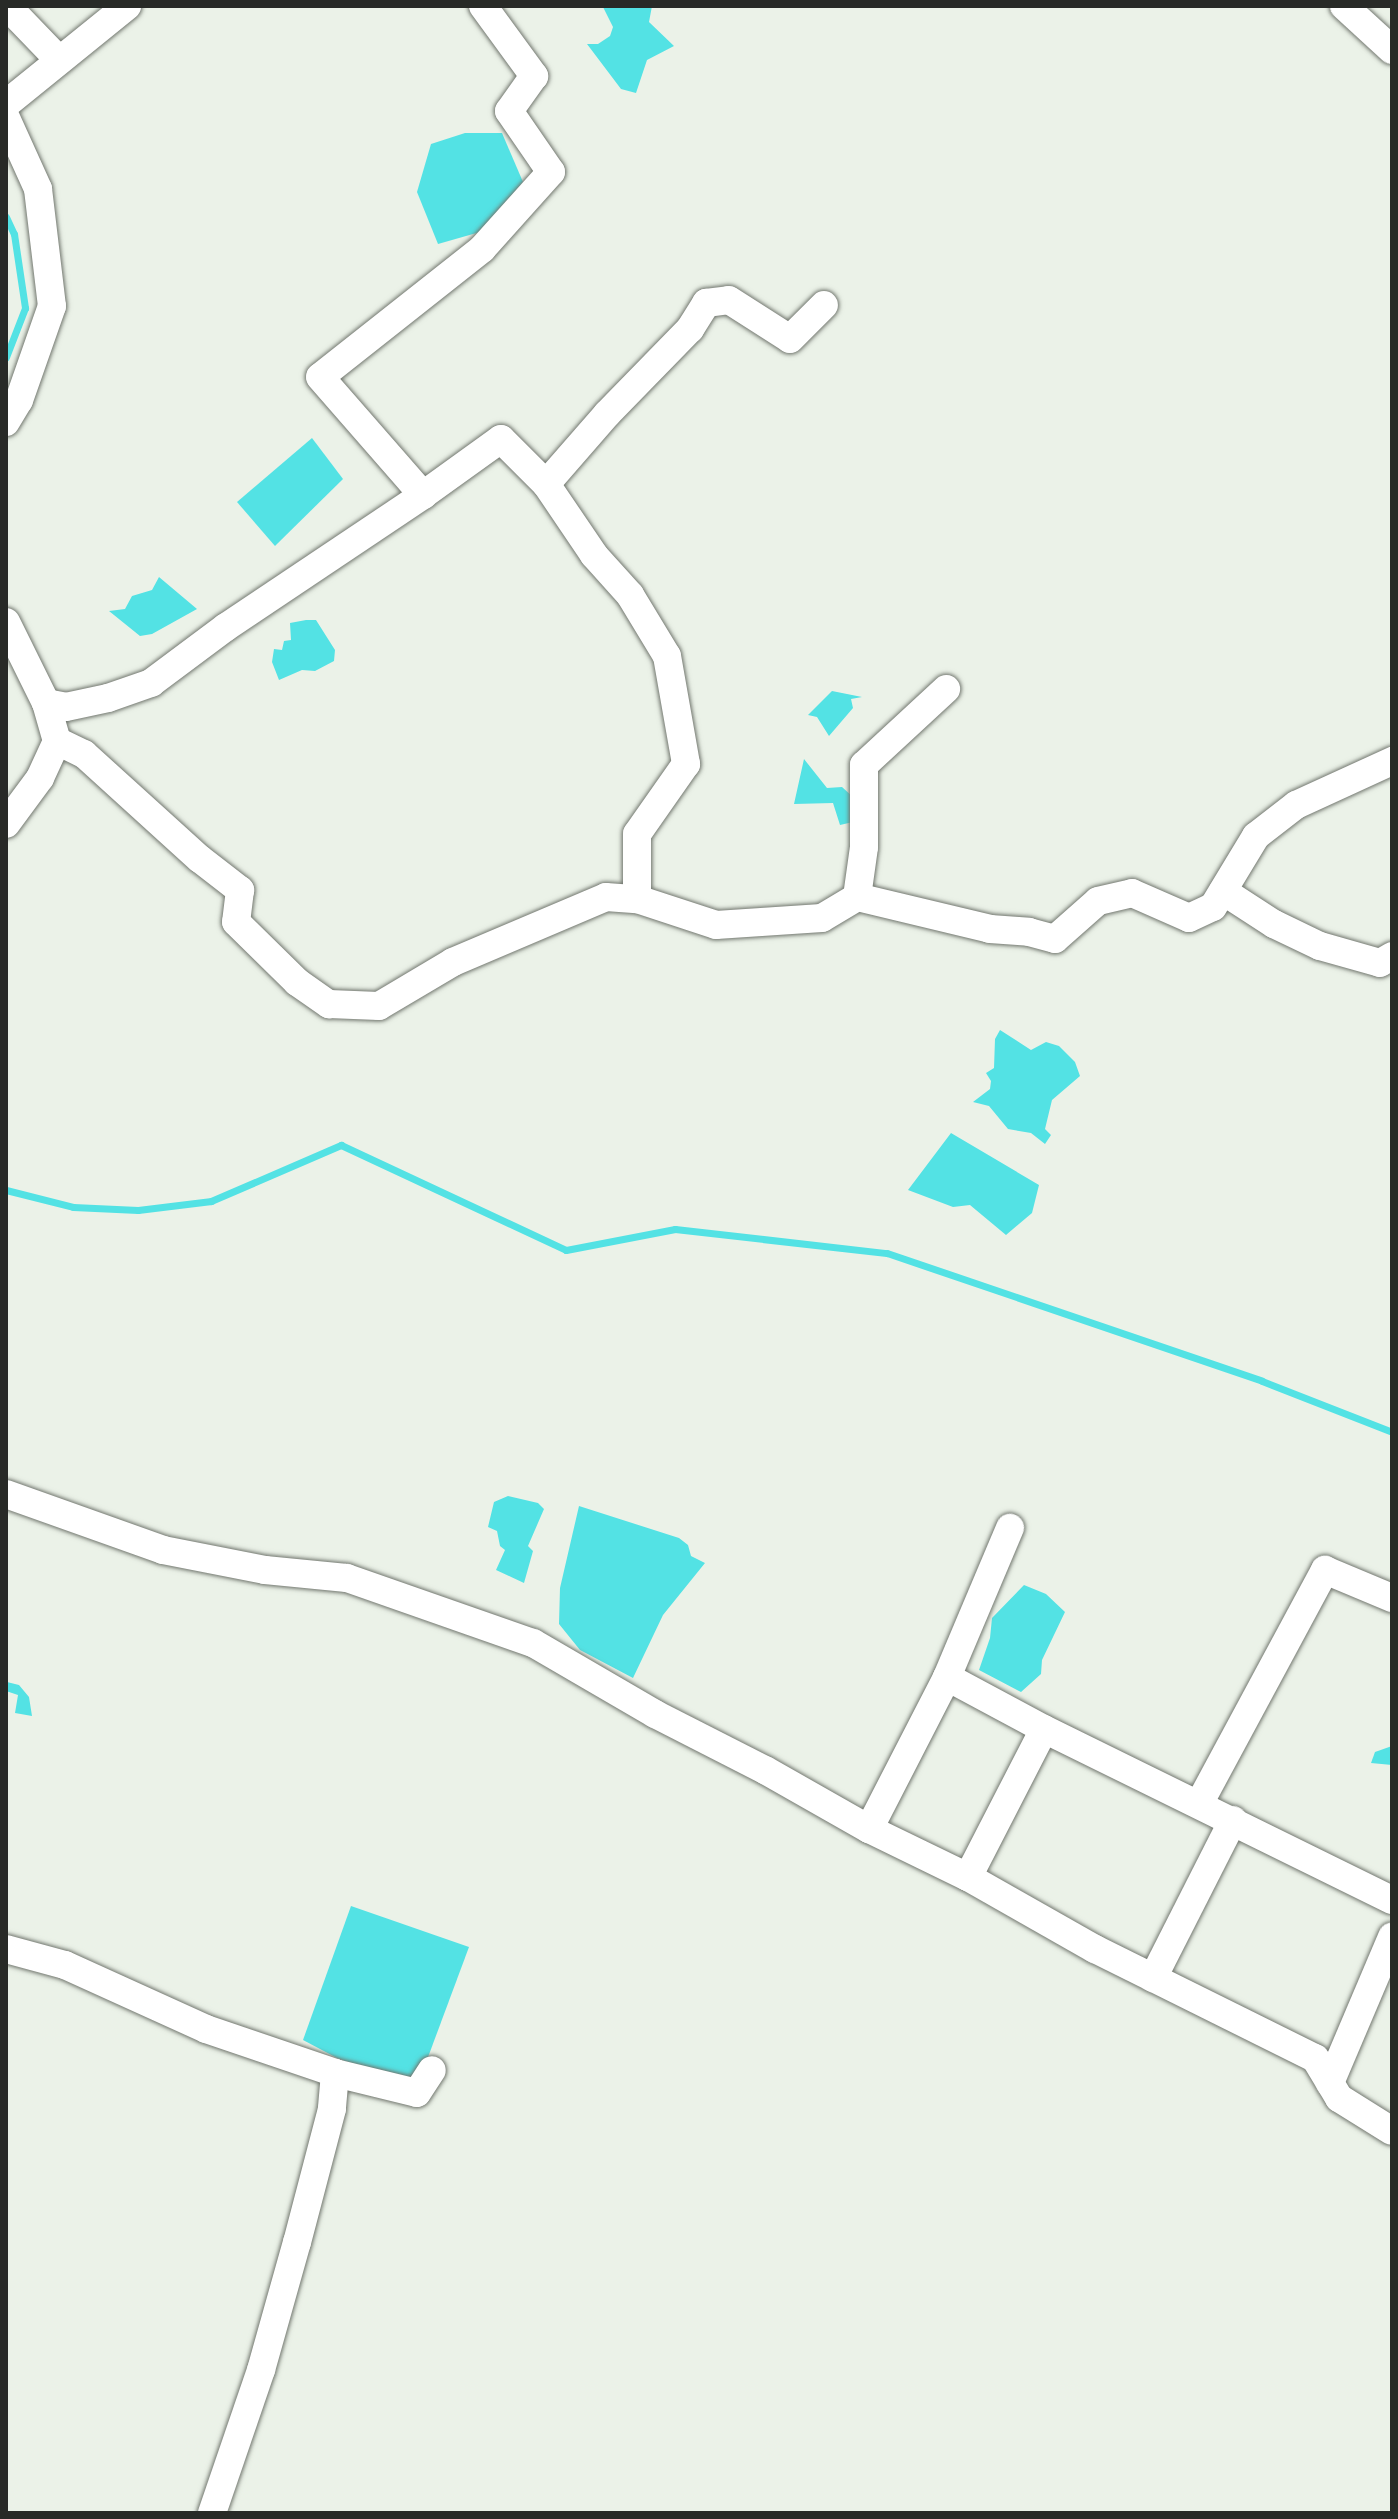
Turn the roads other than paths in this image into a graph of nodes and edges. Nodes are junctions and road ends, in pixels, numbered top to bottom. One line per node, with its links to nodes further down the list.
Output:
1 (7, 6): 6 (street)
2 (127, 6): 6 (street)
3 (483, 6): 12 (street)
4 (1344, 6): 5 (street)
5 (1392, 50)
6 (58, 59): 7 (street)
7 (6, 104)
8 (6, 118): 10 (street)
9 (824, 305): 11 (street)
10 (6, 422)
11 (546, 484): 12 (street); 21 (street)
12 (423, 495): 15 (street)
13 (6, 622): 15 (street)
14 (946, 689): 20 (street)
15 (46, 703): 16 (street)
16 (57, 741): 18 (street); 21 (street)
17 (1392, 761): 19 (street)
18 (6, 824)
19 (1223, 891): 20 (street); 22 (street)
20 (857, 897): 21 (street)
21 (637, 899)
22 (1392, 956)
23 (6, 1494): 30 (street)
24 (1010, 1528): 26 (street)
25 (1392, 1598): 28 (street)
26 (947, 1677): 27 (street); 30 (street)
27 (1044, 1729): 28 (street); 31 (street)
28 (1199, 1804): 29 (street)
29 (1233, 1820): 32 (street); 35 (street)
30 (869, 1829): 31 (street)
31 (968, 1877): 35 (street)
32 (1392, 1900)
33 (1392, 1937): 38 (street)
34 (6, 1949): 37 (street)
35 (1153, 1978): 38 (street)
36 (432, 2070): 37 (street)
37 (335, 2073): 40 (street)
38 (1330, 2083): 39 (street)
39 (1392, 2131)
40 (212, 2513)

